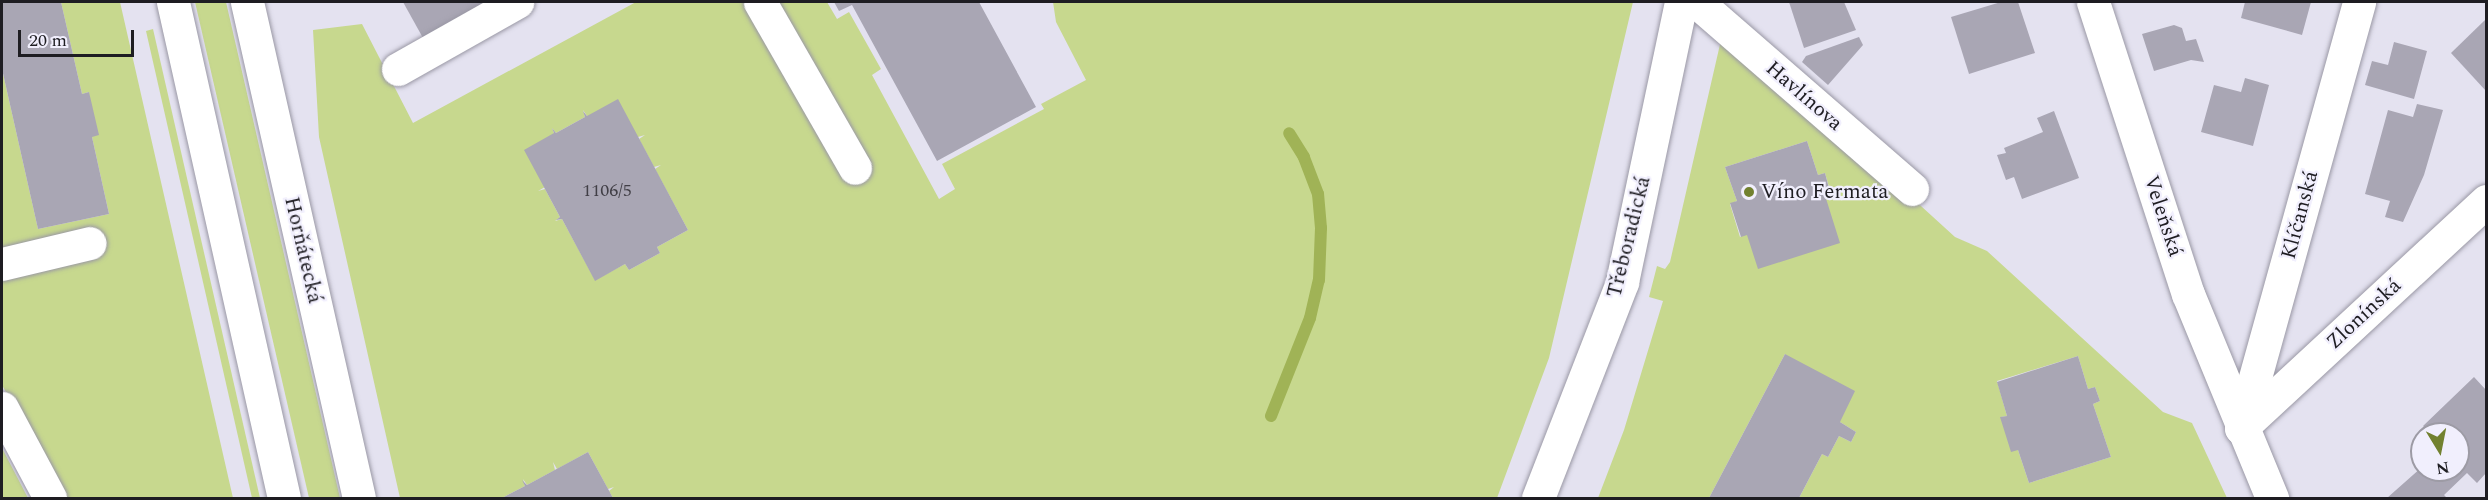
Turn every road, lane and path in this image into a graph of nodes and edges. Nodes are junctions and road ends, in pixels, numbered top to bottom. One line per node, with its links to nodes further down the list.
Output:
1 (173, 2): 18 (street)
2 (247, 2): 19 (street, Horňátecká)
3 (517, 2): 9 (street)
4 (760, 2): 10 (street)
5 (1681, 2): 20 (street, Třeboradická)
6 (1697, 2): 11 (street, Havlínova)
7 (2093, 2): 16 (street, Veleňská)
8 (2359, 2): 16 (street, Klíčanská)
9 (398, 69)
10 (855, 168)
11 (1912, 189)
12 (2487, 201): 16 (street, Zlonínská)
13 (90, 243): 14 (street)
14 (2, 264)
15 (2, 408): 17 (street)
16 (2241, 428): 21 (street)
17 (50, 498)
18 (284, 498)
19 (359, 498)
20 (1538, 498)
21 (2272, 498)

